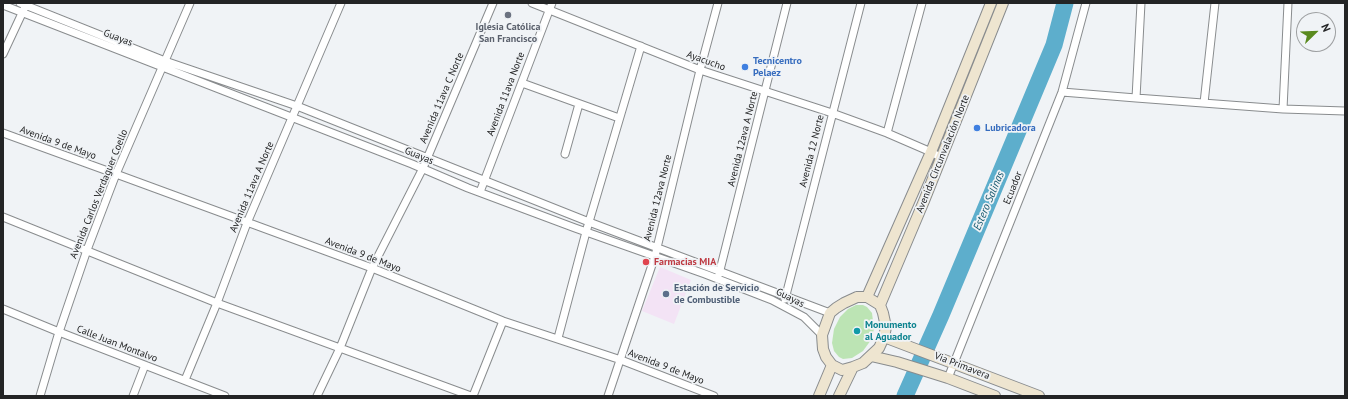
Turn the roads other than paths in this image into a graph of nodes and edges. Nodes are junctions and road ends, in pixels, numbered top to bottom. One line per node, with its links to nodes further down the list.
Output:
1 (190, 3): 20 (street, Avenida Carlos Verdaguer Coello)
2 (341, 3): 28 (street, Avenida 11ava A Norte)
3 (493, 3): 38 (street, Avenida 11ava C Norte)
4 (532, 3): 17 (street, Ayacucho)
5 (718, 3): 21 (street, Avenida 12ava Norte)
6 (787, 3): 23 (street, Avenida 12ava A Norte)
7 (861, 3): 31 (street, Avenida 12 Norte)
8 (922, 3): 34 (street)
9 (991, 3): 36 (main road, Avenida Circunvalación Norte)
10 (1004, 3): 39 (main road, Avenida Circunvalación Norte)
11 (1086, 3): 24 (street, Ecuador)
12 (1141, 3): 25 (street)
13 (1215, 3): 26 (street)
14 (1288, 3): 29 (street)
15 (3, 5): 16 (street, Guayas)
16 (24, 6): 19 (street); 20 (street, Guayas)
17 (551, 6): 18 (street, Ayacucho); 22 (street, Avenida 11ava Norte)
18 (641, 46): 21 (street, Ayacucho); 33 (street)
19 (3, 54)
20 (164, 63): 28 (street, Guayas); 32 (street, Guayas); 41 (street, Avenida Carlos Verdaguer Coello)
21 (700, 70): 23 (street, Ayacucho); 48 (street, Avenida 12ava Norte)
22 (522, 83): 27 (street); 42 (street, Avenida 11ava Norte)
23 (764, 91): 31 (street, Ayacucho); 52 (street, Avenida 12ava A Norte)
24 (1062, 92): 25 (street); 69 (street, Ecuador)
25 (1136, 98): 26 (street)
26 (1204, 103): 29 (street)
27 (579, 104): 33 (street); 37 (street)
28 (297, 106): 32 (street, Avenida 11ava A Norte); 38 (street, Guayas)
29 (1283, 109): 30 (street)
30 (1345, 111)
31 (832, 113): 34 (street, Ayacucho); 54 (street, Avenida 12 Norte)
32 (292, 117): 40 (street, Guayas); 46 (street, Avenida 11ava A Norte)
33 (619, 118): 45 (street)
34 (887, 133): 36 (street, Ayacucho)
35 (3, 134): 41 (street, Avenida 9 de Mayo)
36 (931, 152): 39 (street, Ayacucho); 55 (main road, Avenida Circunvalación Norte)
37 (565, 154)
38 (426, 158): 40 (street, Avenida 11ava C Norte); 42 (street, Guayas)
39 (942, 158): 58 (main road, Avenida Circunvalación Norte)
40 (423, 168): 43 (street, Guayas); 51 (street, Avenida 11ava C Norte)
41 (116, 174): 46 (street, Avenida 9 de Mayo); 49 (street, Avenida Carlos Verdaguer Coello)
42 (484, 179): 43 (street, Avenida 11ava Norte); 45 (street, Guayas)
43 (480, 192): 47 (street, Guayas)
44 (3, 217): 49 (street)
45 (590, 222): 47 (street); 48 (street, Guayas)
46 (247, 223): 51 (street, Avenida 9 de Mayo); 56 (street, Avenida 11ava A Norte)
47 (586, 232): 50 (street, Guayas); 65 (street)
48 (656, 246): 50 (street, Avenida 12ava Norte); 52 (street, Guayas)
49 (87, 250): 56 (street); 62 (street, Avenida Carlos Verdaguer Coello)
50 (655, 256): 53 (street, Guayas); 68 (street, Avenida 12ava Norte)
51 (372, 268): 61 (street, Avenida 9 de Mayo); 66 (street, Avenida 11ava C Norte)
52 (721, 271): 53 (street, Avenida 12ava A Norte); 54 (street, Guayas)
53 (717, 279): 57 (street, Guayas)
54 (786, 296): 57 (street, Avenida 12 Norte); 60 (street, Guayas)
55 (867, 297): 58 (main road); 60 (main road)
56 (217, 303): 66 (street); 74 (street, Avenida 11ava A Norte)
57 (782, 305): 63 (street, Guayas)
58 (880, 305): 64 (main road)
59 (3, 309): 62 (street, Calle Juan Montalvo)
60 (830, 313): 63 (main road)
61 (503, 321): 65 (street, Avenida 9 de Mayo); 80 (street)
62 (59, 332): 70 (street, Calle Juan Montalvo); 76 (street, Avenida Carlos Verdaguer Coello)
63 (822, 335): 71 (main road)
64 (884, 337): 67 (main road); 69 (main road, Via Primavera)
65 (558, 338): 68 (street, Avenida 9 de Mayo)
66 (340, 348): 79 (street, Avenida 11ava C Norte); 80 (street)
67 (872, 356): 72 (main road); 73 (main road, Via Primavera)
68 (621, 360): 75 (street, Avenida 9 de Mayo); 81 (street, Avenida 12ava Norte)
69 (954, 363): 73 (street, Ecuador); 86 (main road, Via Primavera)
70 (145, 365): 74 (street, Calle Juan Montalvo); 77 (street)
71 (832, 365): 72 (main road); 83 (main road)
72 (853, 368): 84 (main road)
73 (948, 378): 85 (main road, Via Primavera)
74 (185, 380): 78 (street, Calle Juan Montalvo)
75 (705, 394): 82 (street, Avenida 9 de Mayo)
76 (40, 396)
77 (133, 396)
78 (224, 396)
79 (317, 396)
80 (472, 396)
81 (608, 396)
82 (714, 396)
83 (819, 396)
84 (839, 396)
85 (994, 396)
86 (1039, 396)

